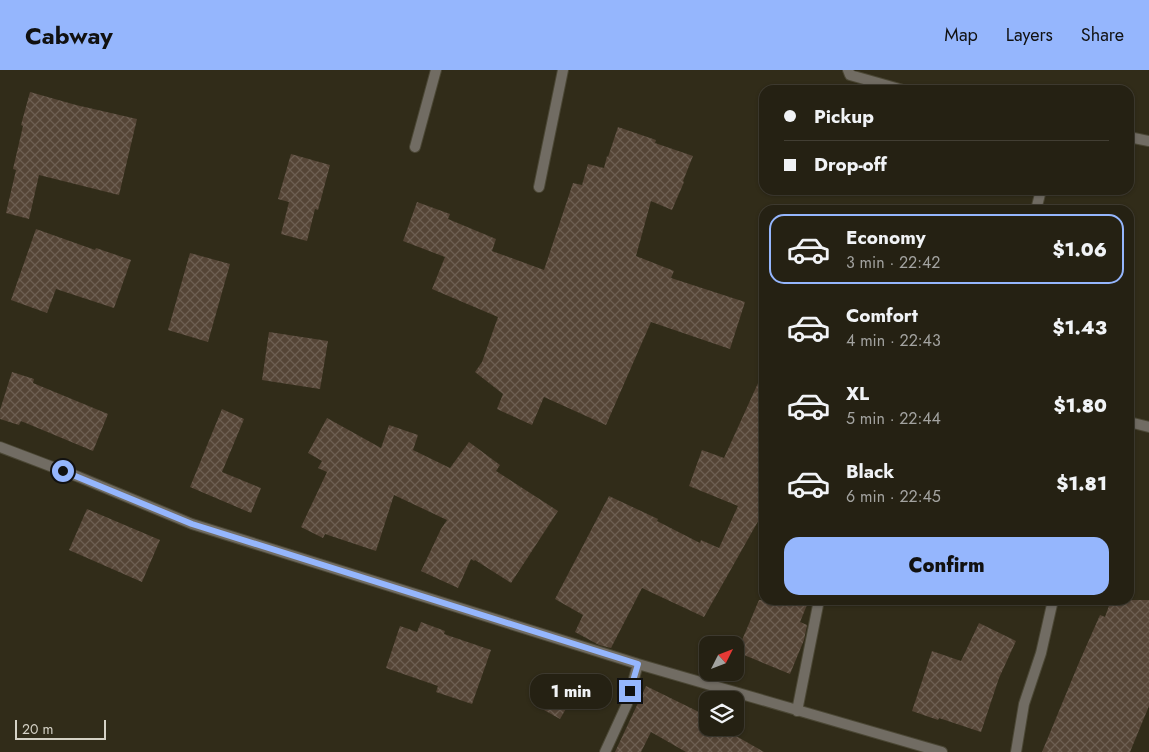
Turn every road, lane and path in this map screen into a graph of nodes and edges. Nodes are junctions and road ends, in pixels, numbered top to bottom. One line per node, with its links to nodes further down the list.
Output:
1 (436, 70): 7 (street)
2 (563, 70): 8 (street)
3 (848, 70): 4 (street)
4 (885, 85)
5 (1134, 138): 6 (street)
6 (1149, 141)
7 (415, 147)
8 (539, 188)
9 (1134, 423): 10 (street)
10 (1149, 427)
11 (0, 447): 14 (street)
12 (818, 605): 15 (street)
13 (1052, 605): 18 (street)
14 (638, 664): 15 (street); 16 (street)
15 (797, 711): 17 (street)
16 (605, 752)
17 (942, 752)
18 (1016, 752)

